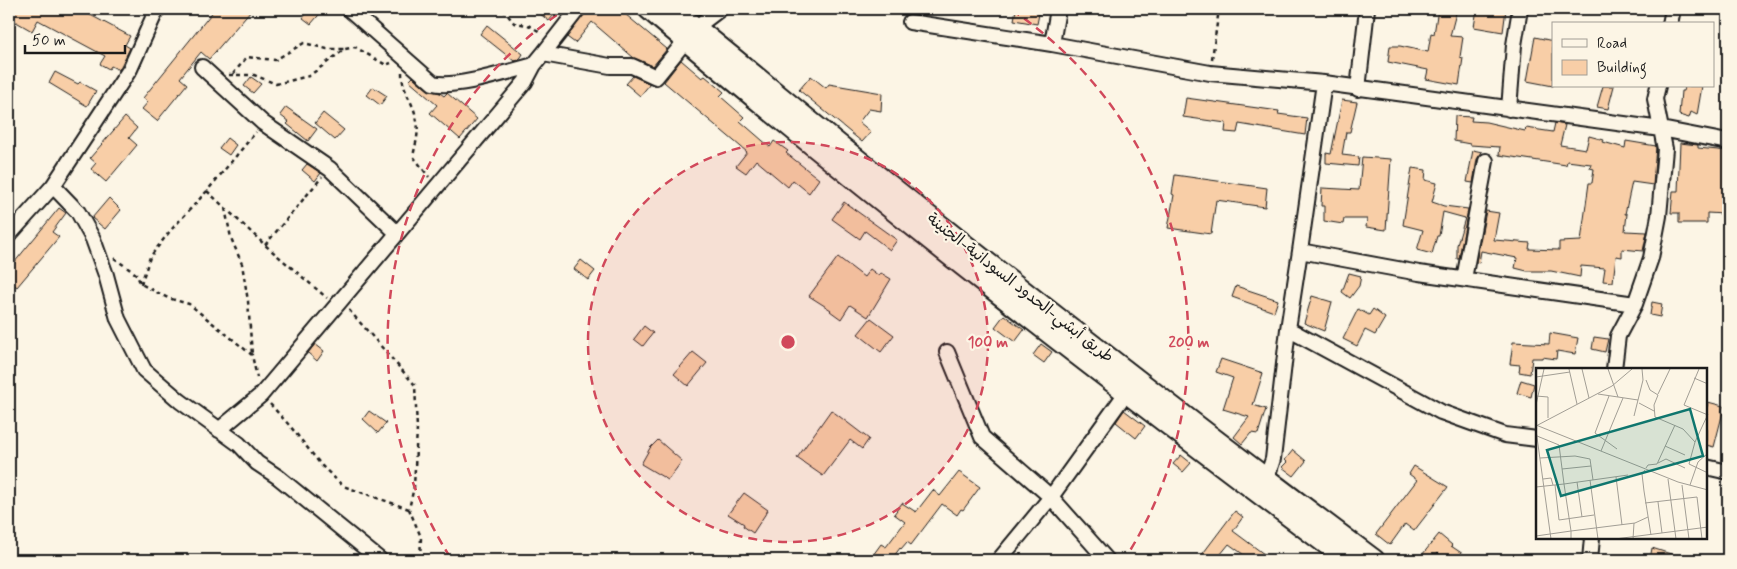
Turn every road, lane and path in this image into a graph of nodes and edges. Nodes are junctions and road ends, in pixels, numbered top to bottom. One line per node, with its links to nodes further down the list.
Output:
1 (157, 9): 35 (street)
2 (349, 9): 20 (street)
3 (503, 9): 16 (path)
4 (578, 9): 16 (street)
5 (649, 9): 15 (highway)
6 (672, 9): 15 (highway, طريق أبشي-الحدود السودانية-الجنينة)
7 (720, 9): 15 (street)
8 (1058, 9): 17 (street)
9 (1218, 9): 23 (path)
10 (1367, 9): 27 (street)
11 (1520, 9): 29 (street)
12 (1673, 9): 14 (street)
13 (910, 22): 17 (street)
14 (1670, 22)
15 (690, 34): 19 (street); 52 (highway, طريق أبشي-الحدود السودانية-الجنينة)
16 (555, 40): 19 (street)
17 (1052, 44): 23 (street)
18 (345, 49): 20 (path); 24 (path); 24 (path)
19 (543, 54): 21 (street)
20 (404, 58): 21 (street); 36 (path)
21 (534, 65): 36 (street)
22 (202, 67): 25 (street)
23 (1210, 73): 26 (street)
24 (232, 74): 25 (path)
25 (212, 76): 30 (street)
26 (1324, 83): 27 (street); 42 (street)
27 (1358, 88): 29 (street)
28 (1658, 88): 31 (street)
29 (1509, 109): 31 (street)
30 (263, 123): 34 (street); 37 (path)
31 (1661, 129): 32 (street); 47 (street)
32 (1728, 142)
33 (1486, 162): 44 (street)
34 (330, 168): 39 (street); 41 (path)
35 (53, 186): 40 (street); 54 (street)
36 (436, 186): 39 (street)
37 (207, 191): 38 (path); 45 (path)
38 (225, 207): 41 (path); 50 (path)
39 (397, 233): 46 (street)
40 (9, 235)
41 (265, 245): 46 (path)
42 (1300, 251): 44 (street); 48 (street)
43 (114, 257): 45 (path)
44 (1464, 279): 47 (street)
45 (141, 284): 50 (path)
46 (338, 303): 53 (street); 60 (path)
47 (1635, 304): 51 (street)
48 (1288, 329): 55 (street); 58 (street)
49 (947, 352): 59 (street)
50 (252, 355): 53 (path)
51 (1614, 368)
52 (1131, 386): 58 (highway, طريق أبشي-الحدود السودانية-الجنينة); 59 (street)
53 (261, 395): 54 (street); 60 (path)
54 (220, 430): 62 (street)
55 (1536, 439)
56 (1707, 467): 57 (street)
57 (1728, 472)
58 (1264, 488): 66 (highway); 67 (highway, طريق أبشي-الحدود السودانية-الجنينة)
59 (1051, 497): 64 (street); 65 (street)
60 (409, 509): 63 (path)
61 (1592, 539): 68 (street)
62 (380, 560)
63 (420, 560)
64 (998, 560)
65 (1106, 560)
66 (1348, 560)
67 (1374, 560)
68 (1590, 560)

